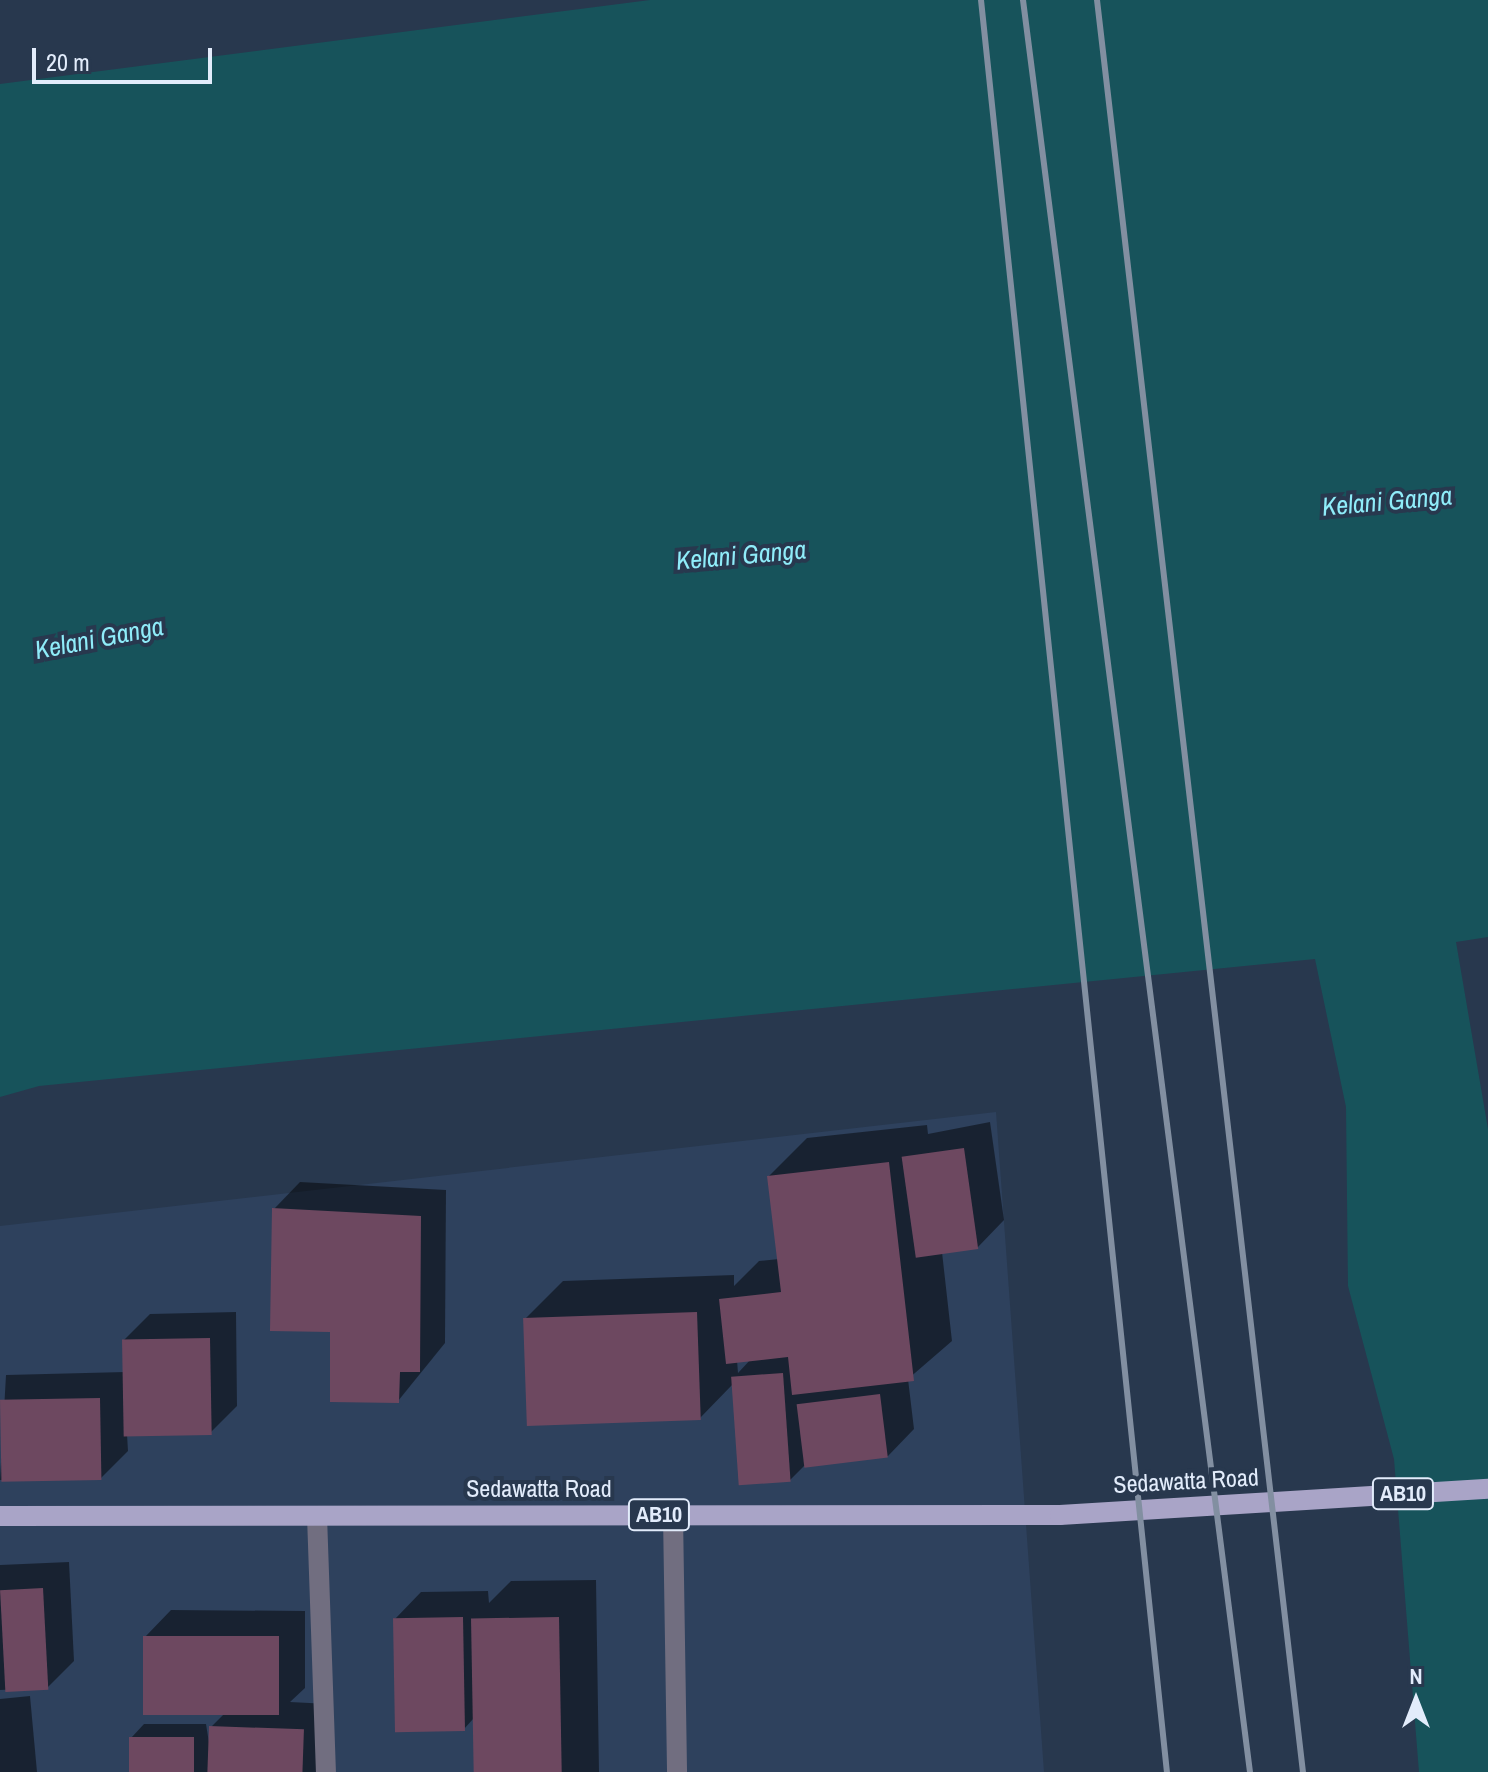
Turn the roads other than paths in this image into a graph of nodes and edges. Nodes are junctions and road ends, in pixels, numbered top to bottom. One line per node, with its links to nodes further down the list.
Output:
1 (1488, 1489): 2 (main road, Sedawatta Road / AB10)
2 (673, 1515): 4 (main road, Sedawatta Road / AB10); 6 (street)
3 (0, 1516): 4 (main road, Sedawatta Road / AB10)
4 (317, 1516): 5 (street)
5 (326, 1772)
6 (677, 1772)

